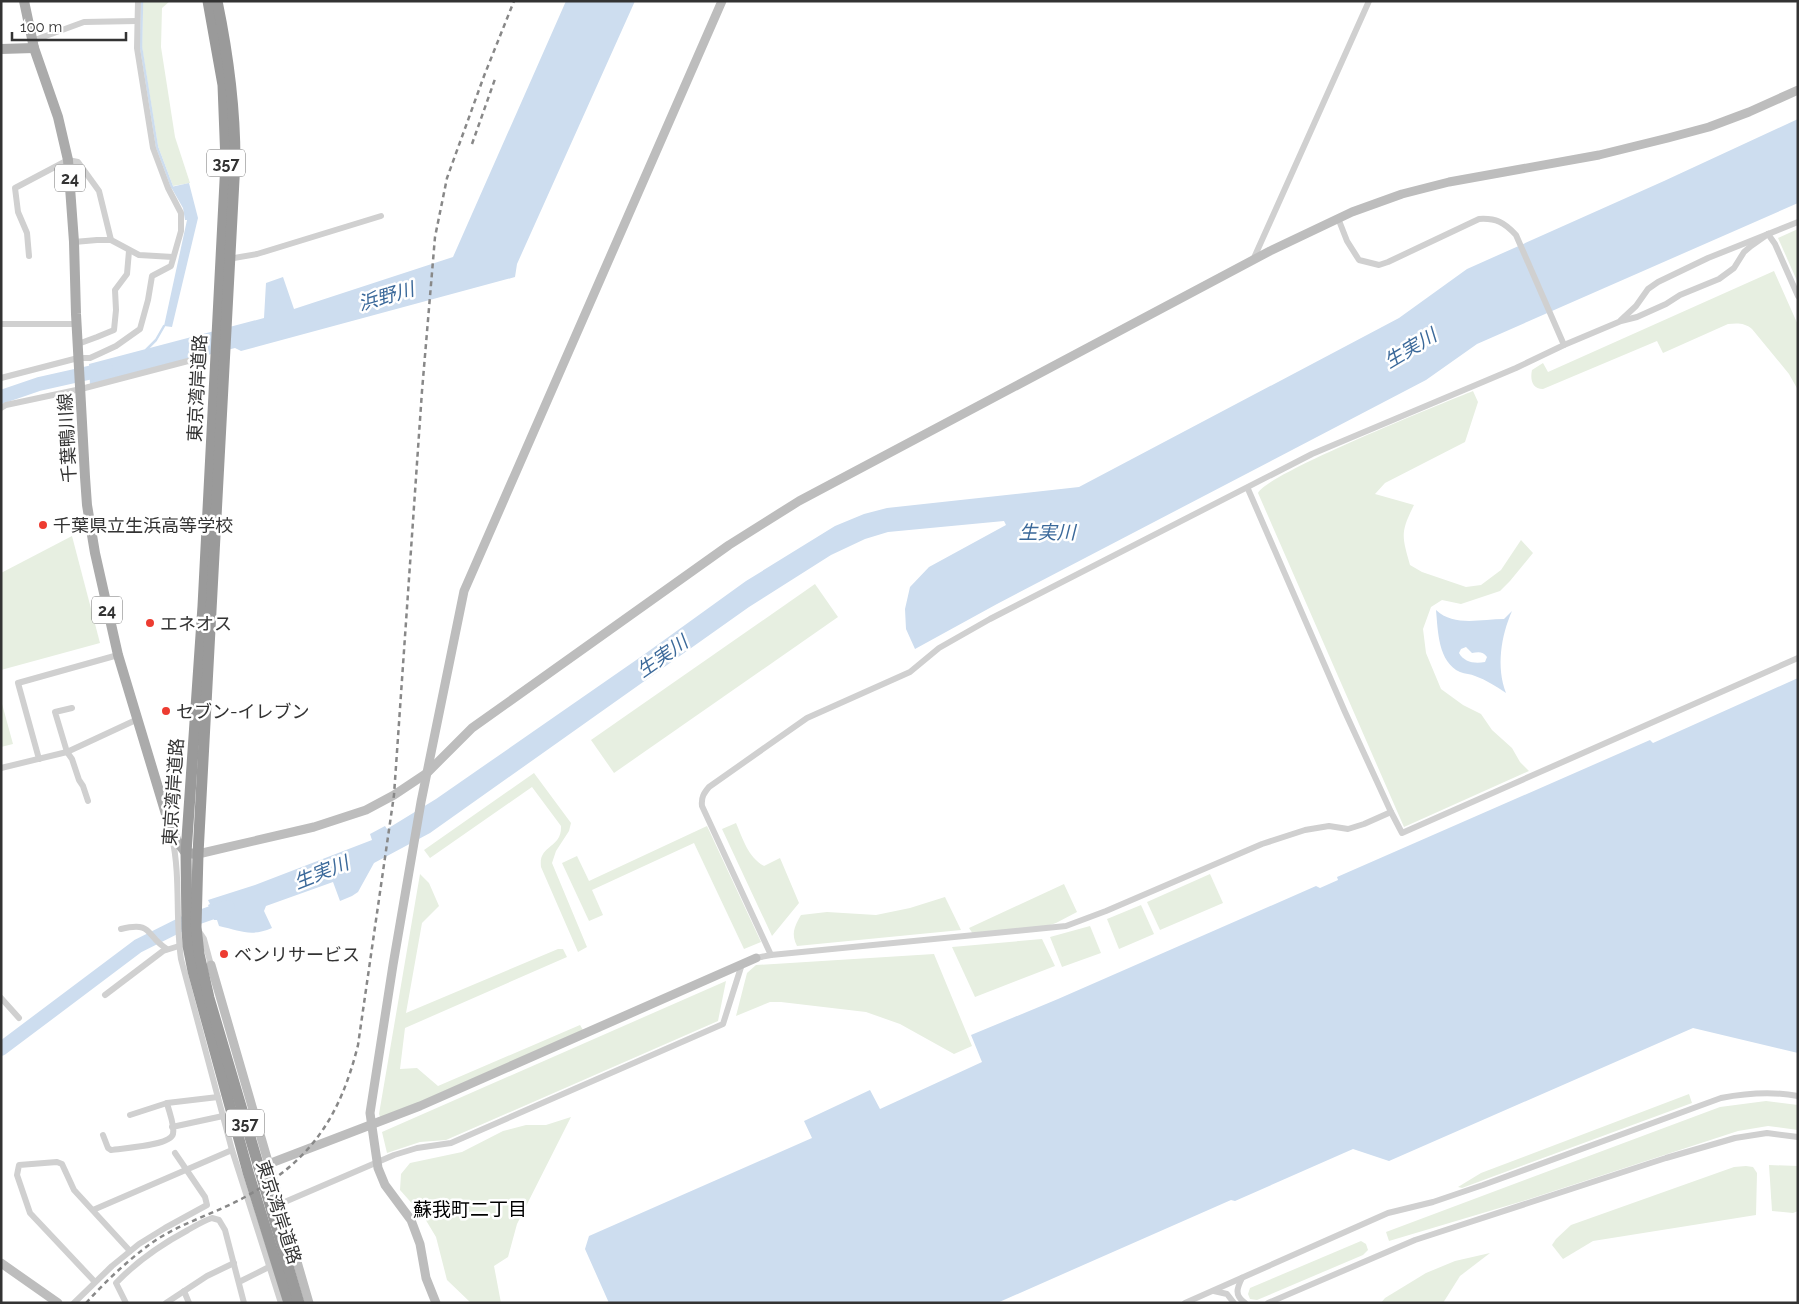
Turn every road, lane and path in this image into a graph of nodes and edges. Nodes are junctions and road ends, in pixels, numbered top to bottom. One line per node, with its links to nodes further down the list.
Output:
1 (24, 1): 8 (main road, 千葉鴨川線 / 24)
2 (138, 1): 7 (street)
3 (208, 1): 21 (highway, 東京湾岸道路 / 357)
4 (217, 1): 21 (highway, 東京湾岸道路 / 357)
5 (722, 1): 42 (street)
6 (1369, 1): 22 (street)
7 (137, 22): 8 (street); 20 (street)
8 (33, 45): 9 (main road); 11 (main road, 千葉鴨川線 / 24)
9 (1, 49)
10 (1798, 90): 13 (street)
11 (68, 160): 16 (street); 17 (main road, 千葉鴨川線 / 24); 19 (street)
12 (380, 216): 21 (street)
13 (1338, 218): 22 (street); 28 (street)
14 (1798, 222): 15 (street)
15 (1768, 234): 23 (street); 24 (street); 24 (street)
16 (111, 240): 17 (street); 18 (street)
17 (74, 242): 26 (main road, 千葉鴨川線 / 24)
18 (129, 251): 20 (street); 27 (street)
19 (29, 256)
20 (173, 257): 29 (street)
21 (225, 259): 46 (highway, 東京湾岸道路 / 357)
22 (1253, 260): 42 (street)
23 (1798, 296)
24 (1620, 321): 28 (street)
25 (1, 324): 26 (street)
26 (77, 324): 27 (main road, 千葉鴨川線 / 24)
27 (78, 344): 29 (main road, 千葉鴨川線 / 24)
28 (1564, 345): 34 (street)
29 (79, 359): 31 (street); 32 (main road, 千葉鴨川線 / 24)
30 (205, 363): 32 (street)
31 (1, 378)
32 (80, 389): 33 (street); 35 (main road, 千葉鴨川線 / 24)
33 (1, 408)
34 (1248, 488): 44 (street); 52 (street)
35 (118, 655): 38 (main road, 千葉鴨川線 / 24); 40 (street)
36 (1798, 658): 44 (street)
37 (72, 708): 39 (street)
38 (138, 719): 39 (street); 45 (main road, 千葉鴨川線 / 24)
39 (67, 752): 40 (street); 43 (street)
40 (39, 759): 41 (street)
41 (1, 768)
42 (427, 773): 46 (street); 69 (street)
43 (88, 801)
44 (1390, 812): 52 (street)
45 (169, 824): 46 (main road, 千葉鴨川線 / 24); 47 (street)
46 (192, 854): 47 (highway, 東京湾岸道路 / 357)
47 (186, 899): 48 (highway, 東京湾岸道路 / 357); 50 (street); 71 (highway, 東京湾岸道路 / 357)
48 (196, 927): 55 (street); 71 (highway, 東京湾岸道路 / 357)
49 (121, 929): 51 (street)
50 (179, 943): 51 (street); 60 (street)
51 (167, 949): 56 (street)
52 (771, 955): 53 (street)
53 (756, 958): 54 (street)
54 (742, 964): 69 (street); 71 (street)
55 (211, 965): 72 (street)
56 (105, 995)
57 (1, 998): 58 (street)
58 (19, 1018)
59 (1798, 1096): 80 (street)
60 (218, 1097): 61 (street); 63 (street)
61 (167, 1103): 62 (street); 64 (street)
62 (130, 1115)
63 (223, 1116): 64 (street); 67 (street)
64 (172, 1127): 65 (street)
65 (103, 1135)
66 (1798, 1137): 99 (street)
67 (232, 1150): 70 (street); 73 (street)
68 (175, 1153): 70 (street)
69 (377, 1163): 74 (street); 95 (street)
70 (187, 1170): 75 (street); 76 (street)
71 (253, 1170): 92 (highway, 東京湾岸道路 / 357); 93 (highway, 東京湾岸道路 / 357)
72 (272, 1177): 73 (street); 74 (street)
73 (244, 1192): 79 (street)
74 (280, 1204): 94 (street)
75 (93, 1210): 76 (street); 81 (street)
76 (130, 1251): 81 (street)
77 (1, 1263): 85 (street)
78 (234, 1263): 82 (street); 84 (street); 87 (street)
79 (269, 1267): 82 (street); 91 (street)
80 (1242, 1278): 83 (street); 98 (street)
81 (94, 1282): 86 (street)
82 (239, 1282): 90 (street)
83 (1213, 1290): 96 (street); 97 (street)
84 (184, 1291): 88 (street); 89 (street)
85 (58, 1303)
86 (74, 1303)
87 (126, 1303)
88 (166, 1303)
89 (189, 1303)
90 (244, 1303)
91 (280, 1303)
92 (289, 1303)
93 (299, 1303)
94 (309, 1303)
95 (436, 1303)
96 (1185, 1303)
97 (1234, 1303)
98 (1245, 1303)
99 (1268, 1303)

